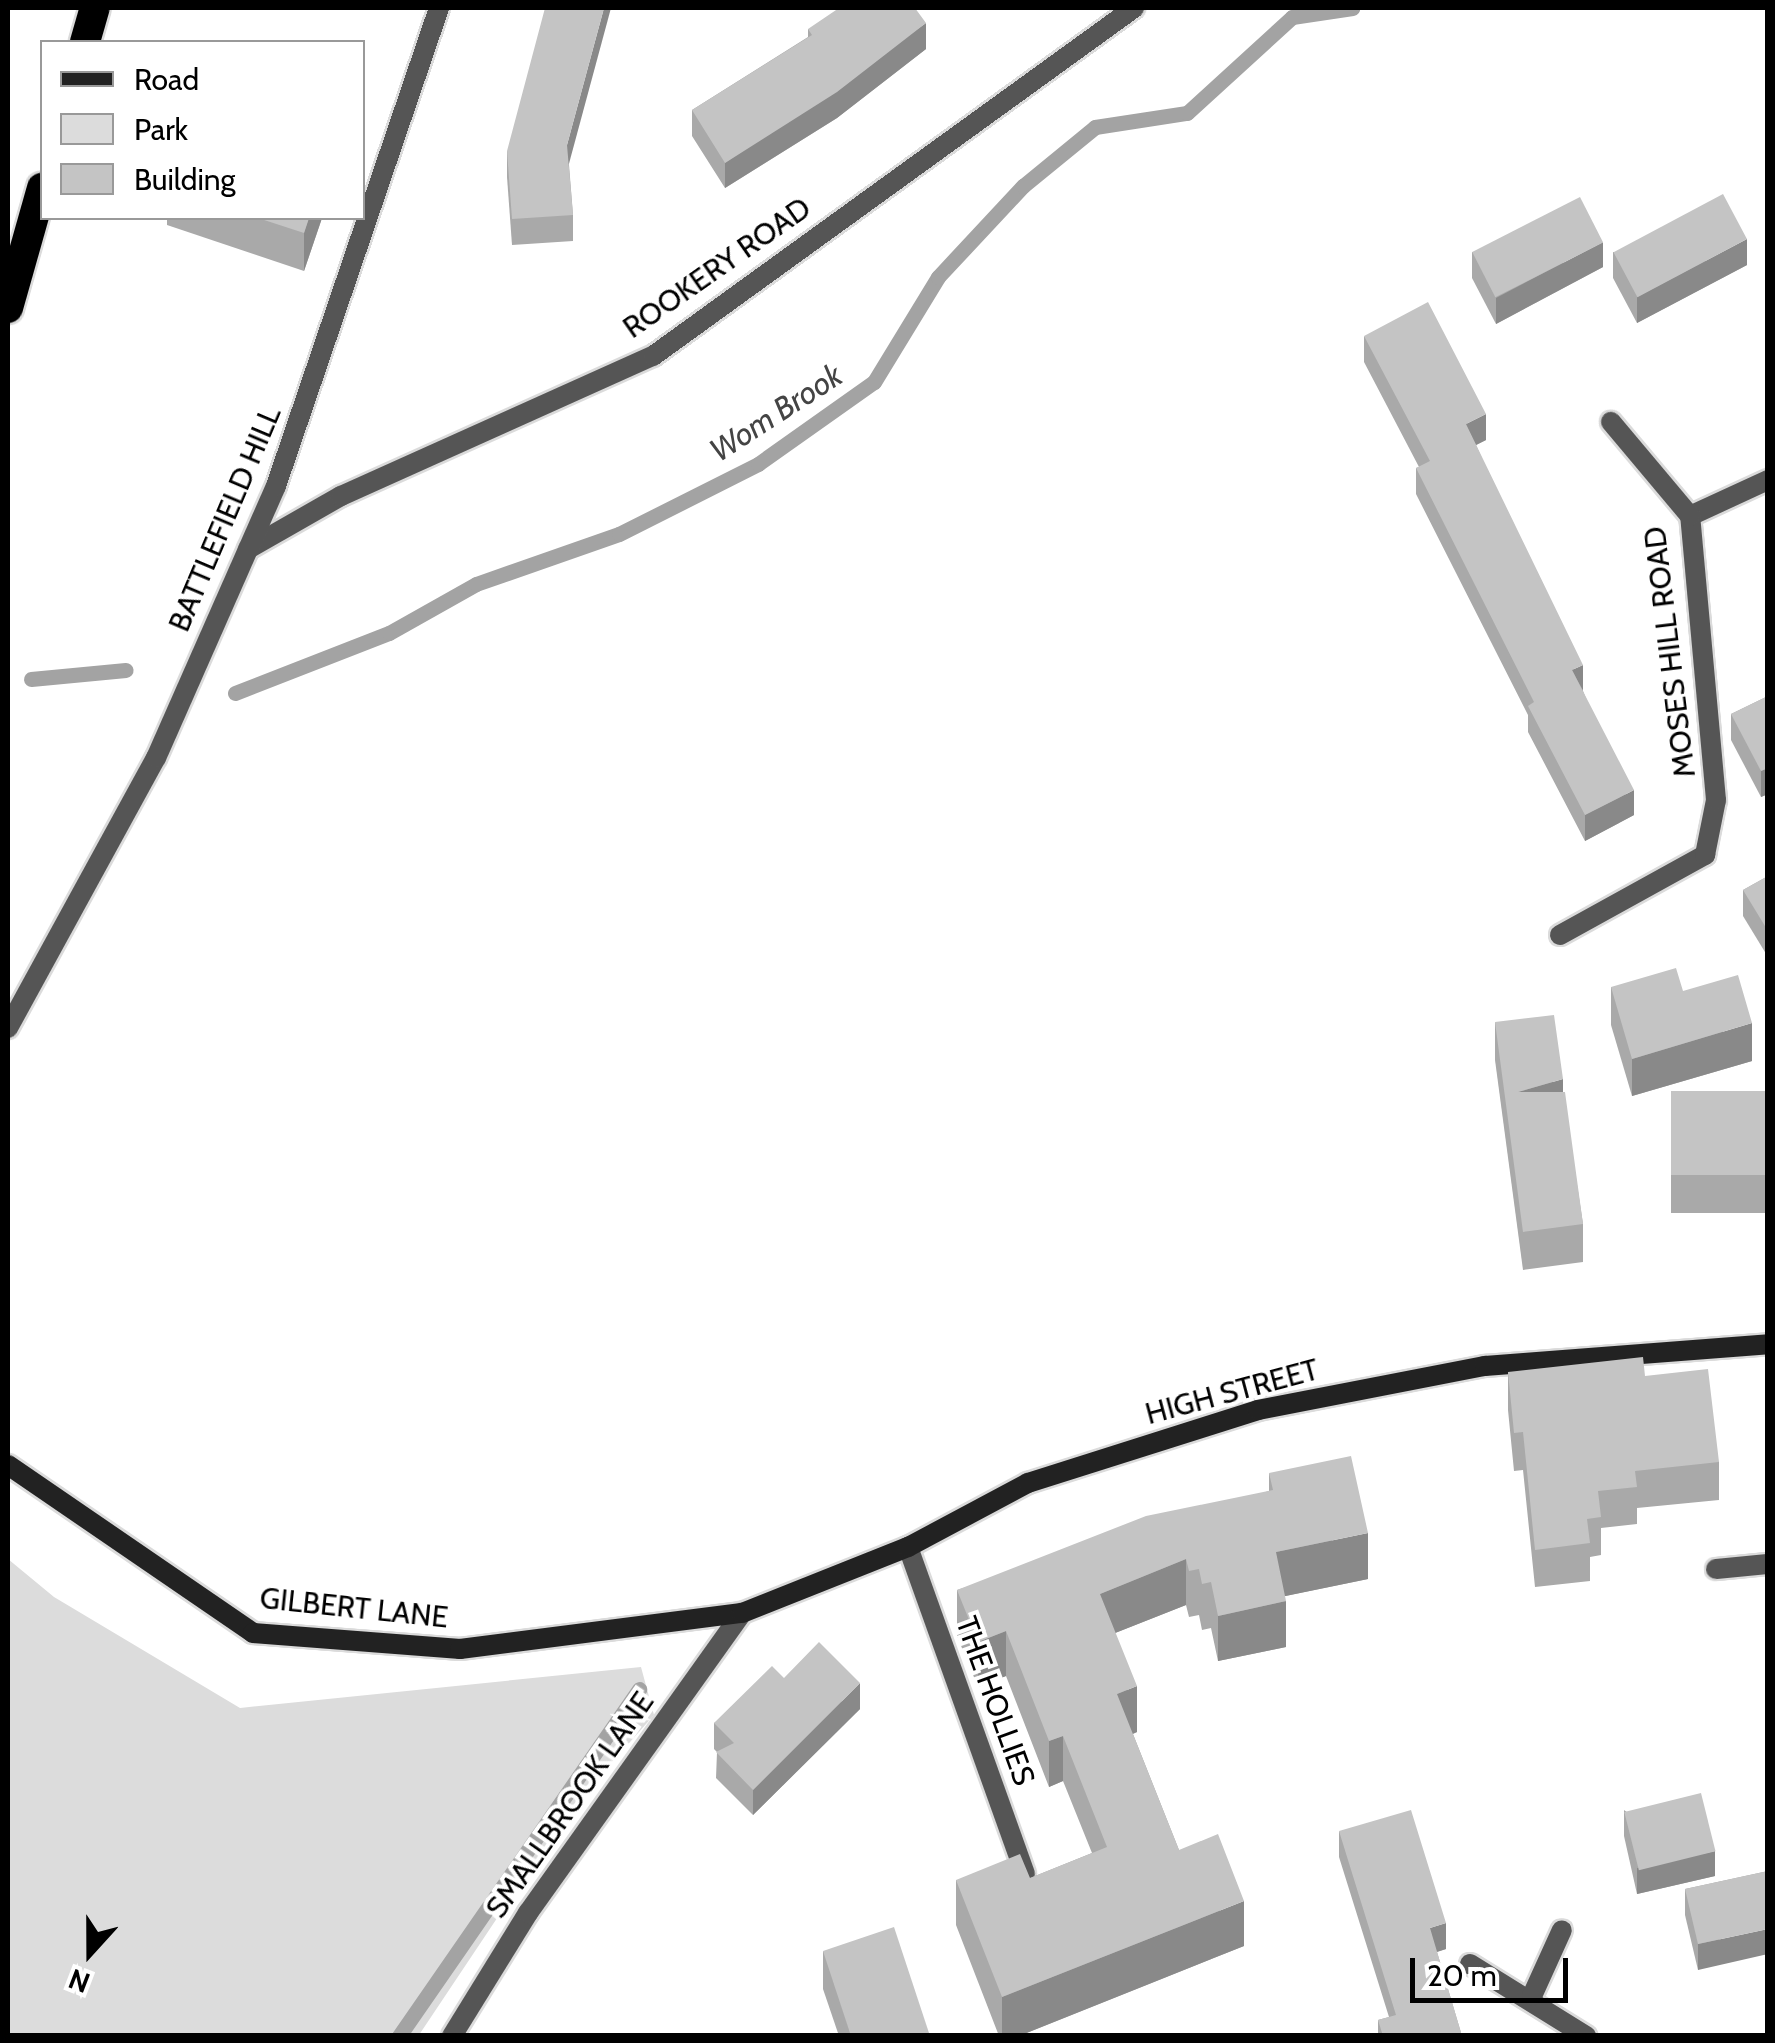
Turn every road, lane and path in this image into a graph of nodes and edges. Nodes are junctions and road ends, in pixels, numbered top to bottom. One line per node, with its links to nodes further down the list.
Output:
1 (95, 8): 4 (highway)
2 (439, 8): 10 (street, BATTLEFIELD HILL)
3 (1134, 8): 10 (street, ROOKERY ROAD)
4 (86, 40)
5 (40, 195): 6 (highway)
6 (8, 308)
7 (1611, 422): 9 (street, MOSES HILL ROAD)
8 (1768, 480): 9 (street)
9 (1690, 516): 11 (street, MOSES HILL ROAD)
10 (248, 549): 12 (street, BATTLEFIELD HILL)
11 (1560, 935)
12 (8, 1028)
13 (1768, 1344): 15 (street, HIGH STREET)
14 (8, 1465): 18 (street, GILBERT LANE)
15 (908, 1547): 18 (street, HIGH STREET); 19 (street, THE HOLLIES)
16 (1768, 1564): 17 (street)
17 (1716, 1569)
18 (742, 1612): 23 (street, SMALLBROOK LANE)
19 (1025, 1874)
20 (1562, 1930): 22 (street)
21 (1470, 1964): 22 (street)
22 (1532, 1996): 24 (street)
23 (452, 2036)
24 (1586, 2036)

